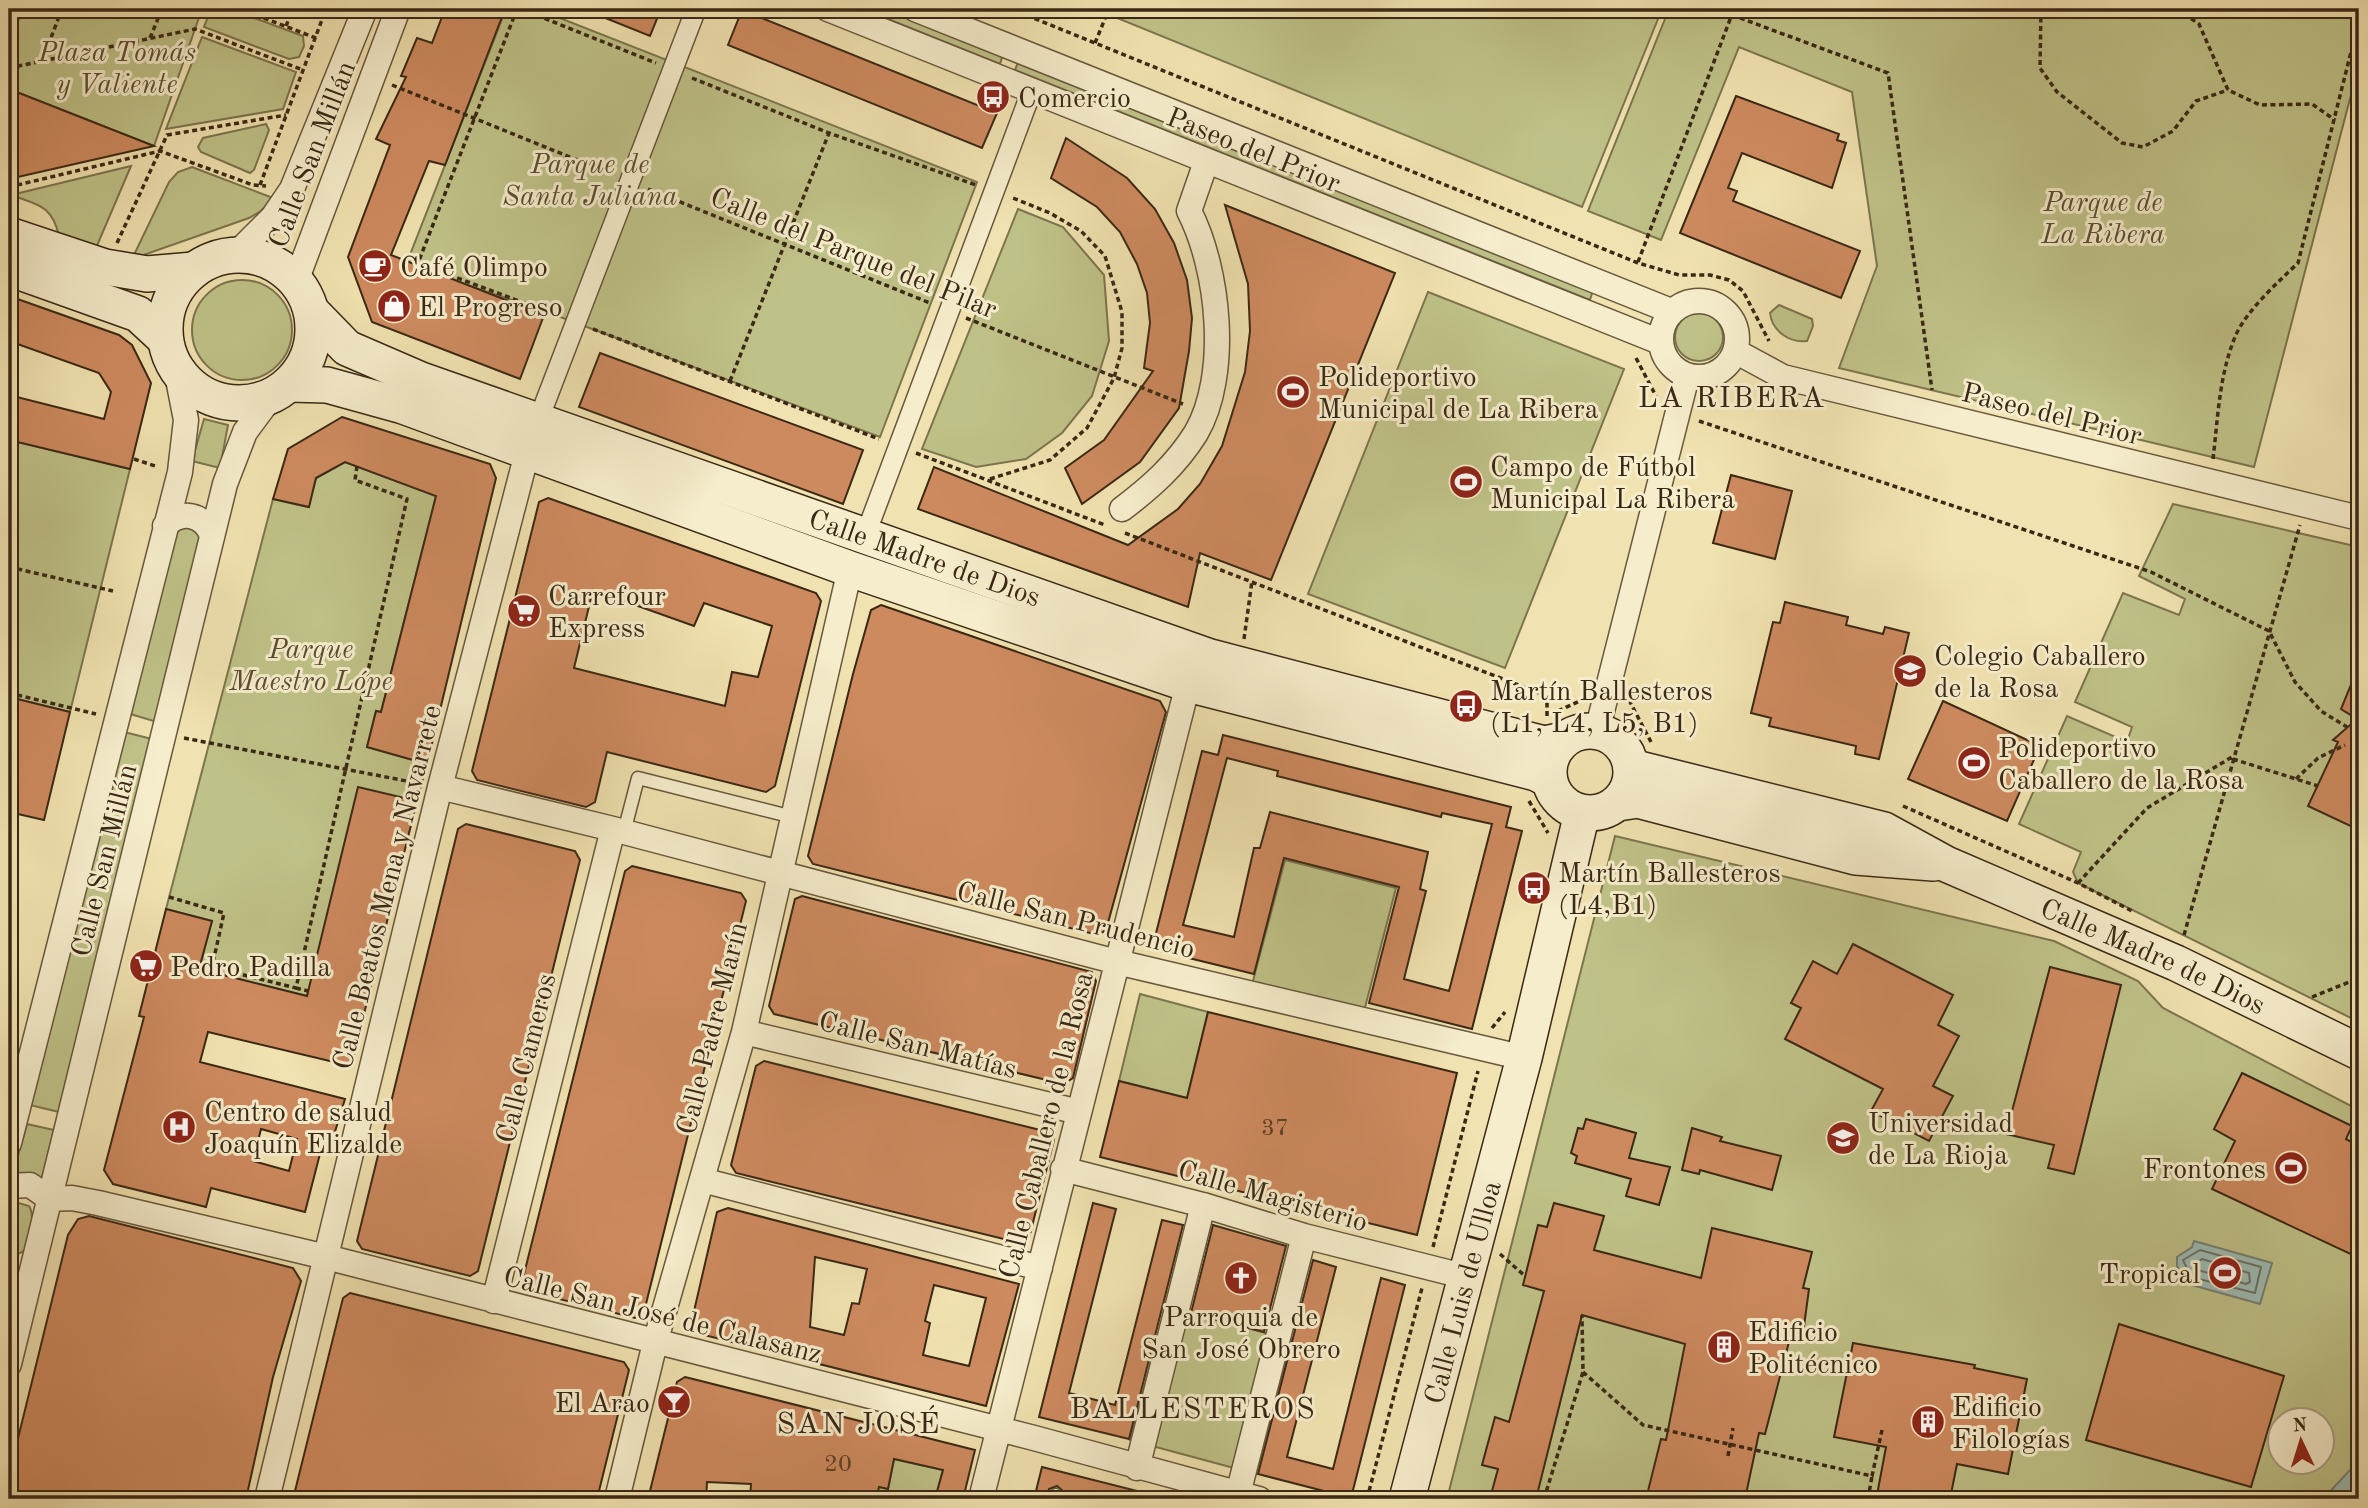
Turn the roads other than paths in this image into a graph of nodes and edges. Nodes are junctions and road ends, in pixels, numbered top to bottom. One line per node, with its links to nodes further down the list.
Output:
1 (365, 9): 9 (street, Calle San Millán)
2 (398, 9): 12 (street, Calle San Millán)
3 (696, 9): 20 (street)
4 (828, 9): 6 (street, Paseo del Prior)
5 (915, 9): 14 (street, Paseo del Prior)
6 (1032, 90): 7 (street, Paseo del Prior); 25 (street)
7 (1206, 162): 15 (street, Paseo del Prior); 22 (street)
8 (9, 235): 11 (main road)
9 (235, 255): 11 (main road); 12 (main road)
10 (9, 268): 17 (main road)
11 (194, 270): 17 (main road)
12 (296, 281): 13 (main road)
13 (312, 312): 19 (main road); 20 (main road, Calle Madre de Dios)
14 (1671, 312): 15 (street); 16 (street)
15 (1660, 342): 18 (street)
16 (1735, 351): 18 (street); 21 (street, Paseo del Prior)
17 (170, 354): 19 (main road); 23 (street, Calle San Millán)
18 (1687, 376): 28 (street)
19 (281, 390): 20 (main road, Calle Madre de Dios); 24 (street, Calle San Millán)
20 (532, 437): 25 (main road, Calle Madre de Dios); 26 (main road, Calle Madre de Dios); 30 (street, Calle Beatos Mena y Navarrete)
21 (2359, 518)
22 (1118, 523)
23 (165, 526): 24 (street); 42 (street, Calle San Millán)
24 (212, 535): 46 (street, Calle San Millán)
25 (865, 536): 28 (main road, Calle Madre de Dios)
26 (850, 569): 27 (main road, Calle Madre de Dios); 33 (street, Calle Padre Marín)
27 (1188, 684): 28 (main road, Calle Madre de Dios); 37 (street, Calle Caballero de la Rosa)
28 (1559, 738): 29 (main road); 32 (main road)
29 (1631, 766): 31 (main road); 35 (main road, Calle Madre de Dios)
30 (440, 788): 34 (street, Calle San Prudencio); 49 (street, Calle Beatos Mena y Navarrete)
31 (1618, 803): 32 (main road); 35 (main road, Calle Madre de Dios)
32 (1582, 813): 40 (main road, Calle Luis de Ulloa)
33 (793, 817): 34 (lane); 36 (street, Calle Padre Marín)
34 (619, 831): 36 (street, Calle San Prudencio); 53 (street, Calle Cameros)
35 (1946, 864): 39 (main road, Calle Madre de Dios)
36 (779, 875): 37 (street, Calle San Prudencio); 38 (street, Calle Padre Marín)
37 (1117, 962): 40 (street, Calle San Prudencio); 41 (street, Calle Caballero de la Rosa)
38 (744, 1032): 41 (street, Calle San Matías); 44 (street, Calle Padre Marín)
39 (2359, 1052)
40 (1515, 1071): 52 (main road, Calle Luis de Ulloa)
41 (1079, 1112): 43 (street, Calle Caballero de la Rosa)
42 (9, 1143)
43 (1063, 1169): 47 (street, Calle Magisterio); 50 (street, Calle Caballero de la Rosa)
44 (702, 1180): 50 (street); 54 (street, Calle Padre Marín)
45 (9, 1186): 46 (street)
46 (50, 1199): 49 (street, Calle San José de Calasanz); 51 (street, Calle San Millán)
47 (1203, 1205): 48 (street, Calle Magisterio); 57 (street)
48 (1304, 1236): 52 (street, Calle Magisterio); 59 (street)
49 (326, 1257): 53 (street, Calle San José de Calasanz); 60 (street, Calle Beatos Mena y Navarrete)
50 (1040, 1268): 56 (street, Calle Caballero de la Rosa)
51 (21, 1269): 55 (street, Calle San Millán)
52 (1466, 1277): 63 (main road, Calle Luis de Ulloa)
53 (494, 1301): 54 (street, Calle San José de Calasanz)
54 (655, 1343): 56 (street, Calle San José de Calasanz); 61 (street, Calle Padre Marín)
55 (9, 1364)
56 (998, 1430): 57 (street, Calle San José de Calasanz); 62 (street, Calle Caballero de la Rosa)
57 (1137, 1468): 58 (street, Calle San José de Calasanz)
58 (1188, 1490): 59 (street, Calle San José de Calasanz)
59 (1248, 1497)
60 (267, 1499)
61 (617, 1499)
62 (981, 1499)
63 (1407, 1499)

